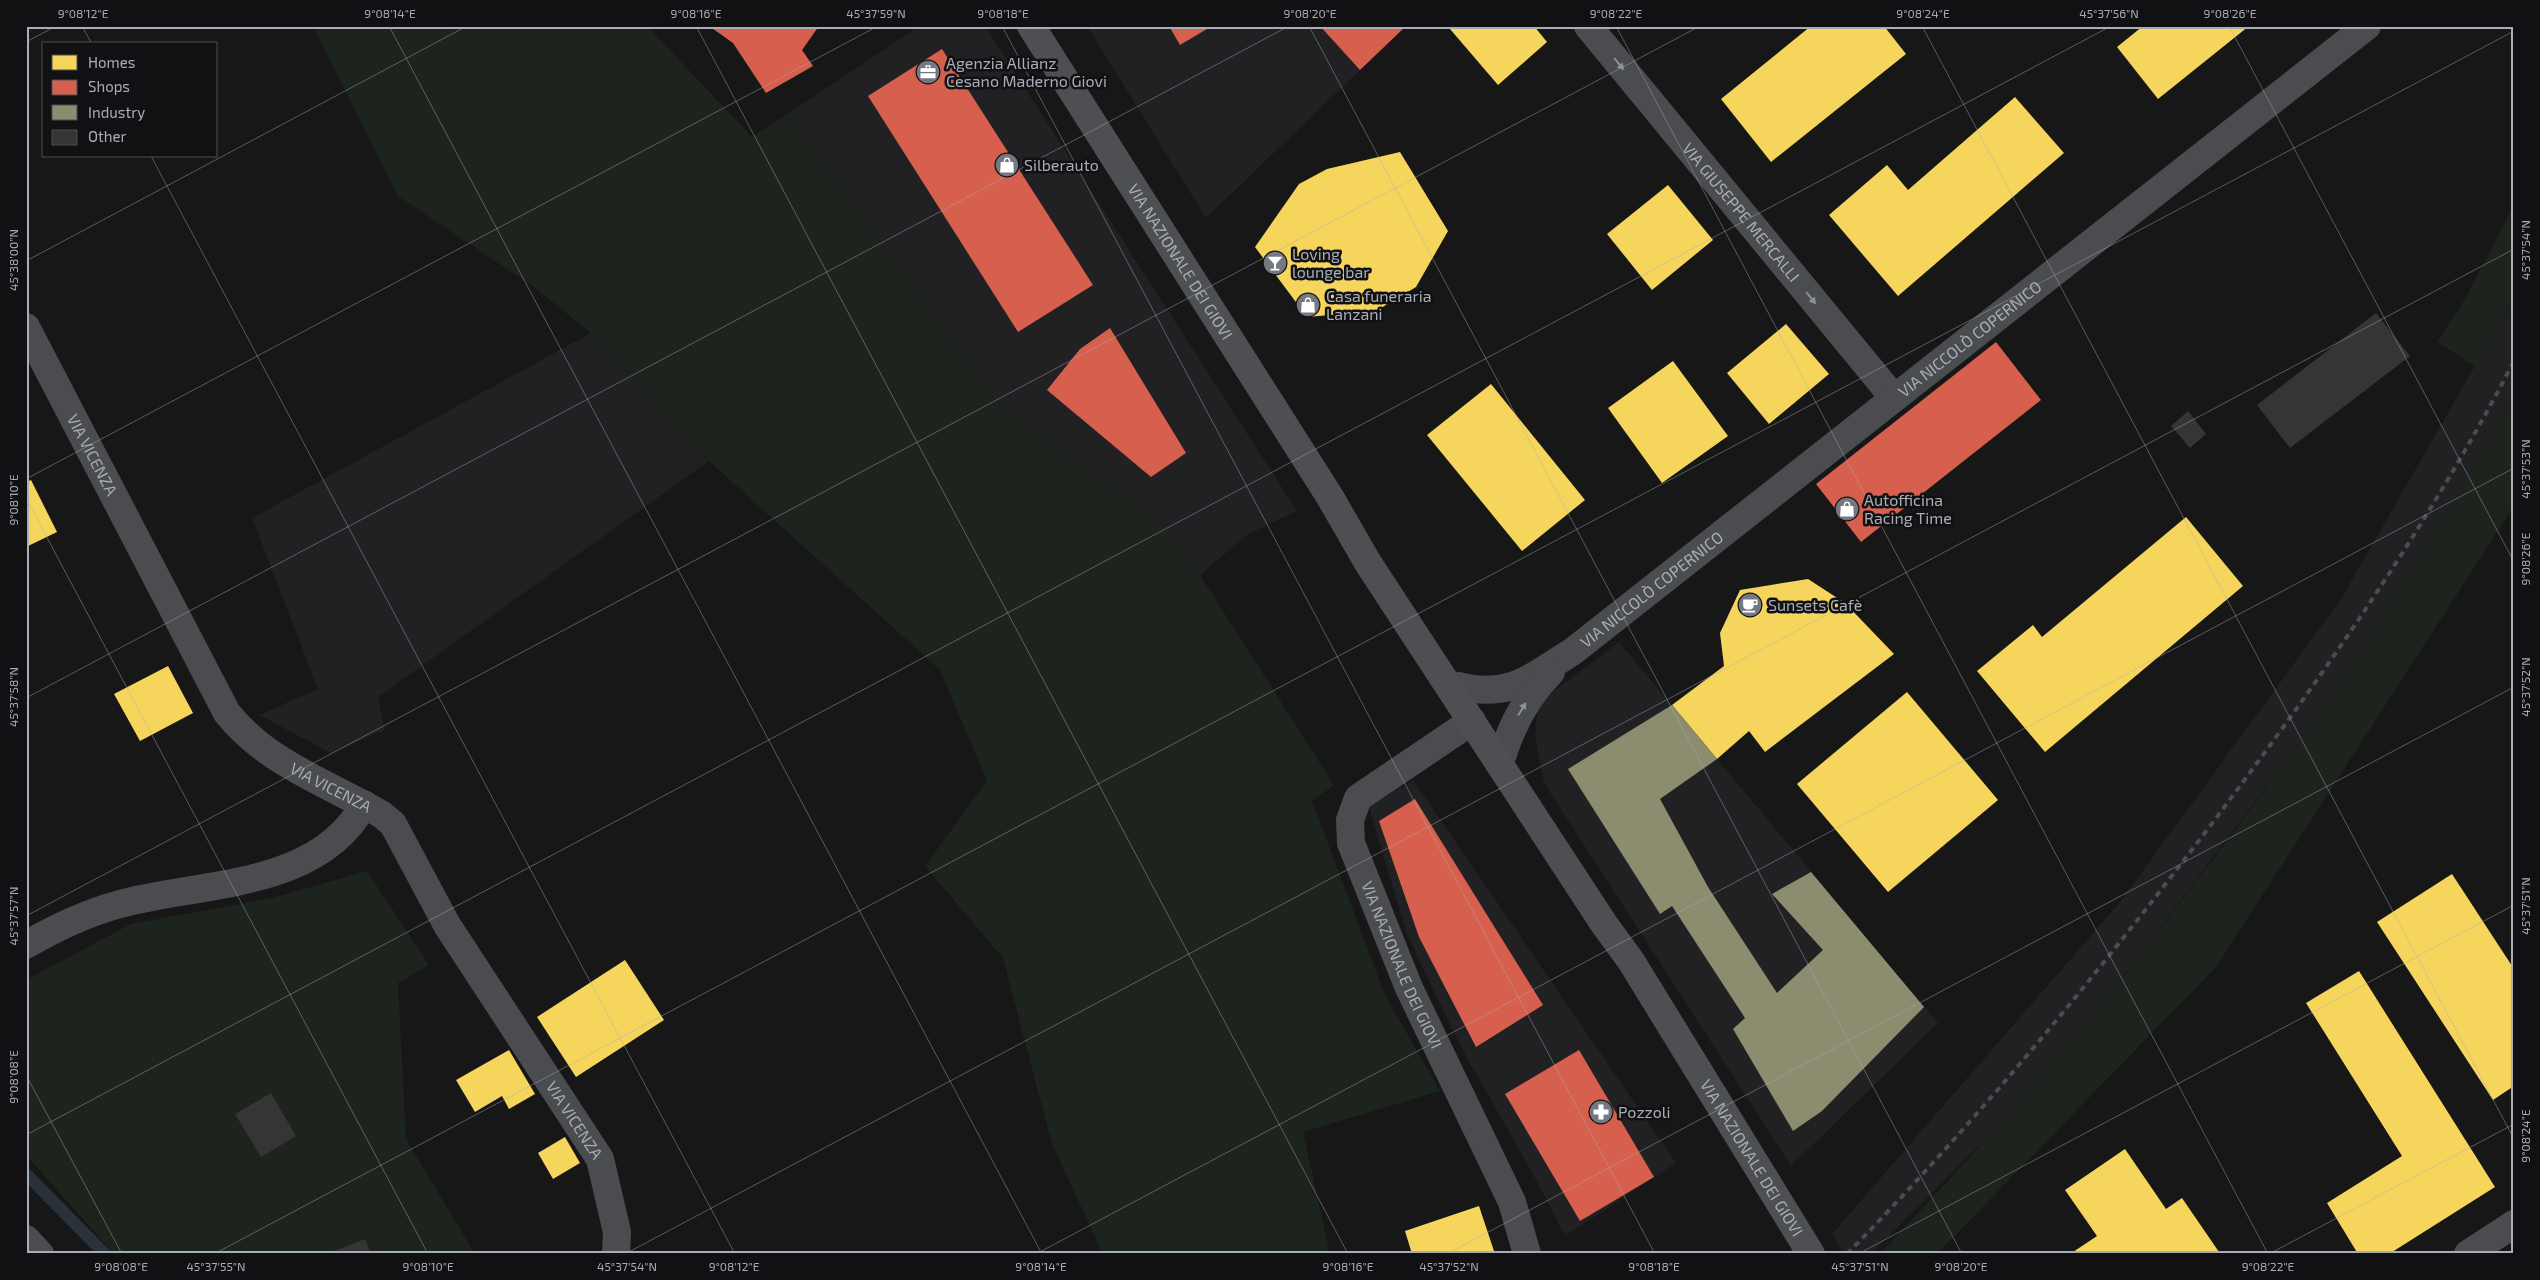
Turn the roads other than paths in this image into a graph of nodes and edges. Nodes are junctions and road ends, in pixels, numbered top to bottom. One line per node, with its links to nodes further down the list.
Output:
1 (1031, 26): 6 (main road, VIA NAZIONALE DEI GIOVI)
2 (1588, 26): 5 (street, VIA GIUSEPPE MERCALLI, one-way to 5)
3 (2367, 26): 5 (street, VIA NICCOLÒ COPERNICO)
4 (26, 327): 11 (street, VIA VICENZA)
5 (1894, 398): 7 (street, VIA NICCOLÒ COPERNICO)
6 (1330, 497): 8 (main road, VIA NAZIONALE DEI GIOVI); 9 (main road, VIA NAZIONALE DEI GIOVI)
7 (1572, 652): 8 (street, VIA NICCOLÒ COPERNICO); 10 (street, VIA NICCOLÒ COPERNICO, one-way to 7)
8 (1459, 686): 10 (main road, VIA NAZIONALE DEI GIOVI)
9 (1472, 721): 13 (main road, VIA NAZIONALE DEI GIOVI); 18 (street, VIA NAZIONALE DEI GIOVI)
10 (1503, 754): 13 (main road, VIA NAZIONALE DEI GIOVI)
11 (364, 804): 12 (street); 17 (street, VIA VICENZA)
12 (26, 945)
13 (1630, 961): 19 (main road, VIA NAZIONALE DEI GIOVI)
14 (2514, 1224): 20 (street)
15 (26, 1239): 16 (street)
16 (40, 1254)
17 (616, 1254)
18 (1527, 1254)
19 (1811, 1254)
20 (2469, 1254)

